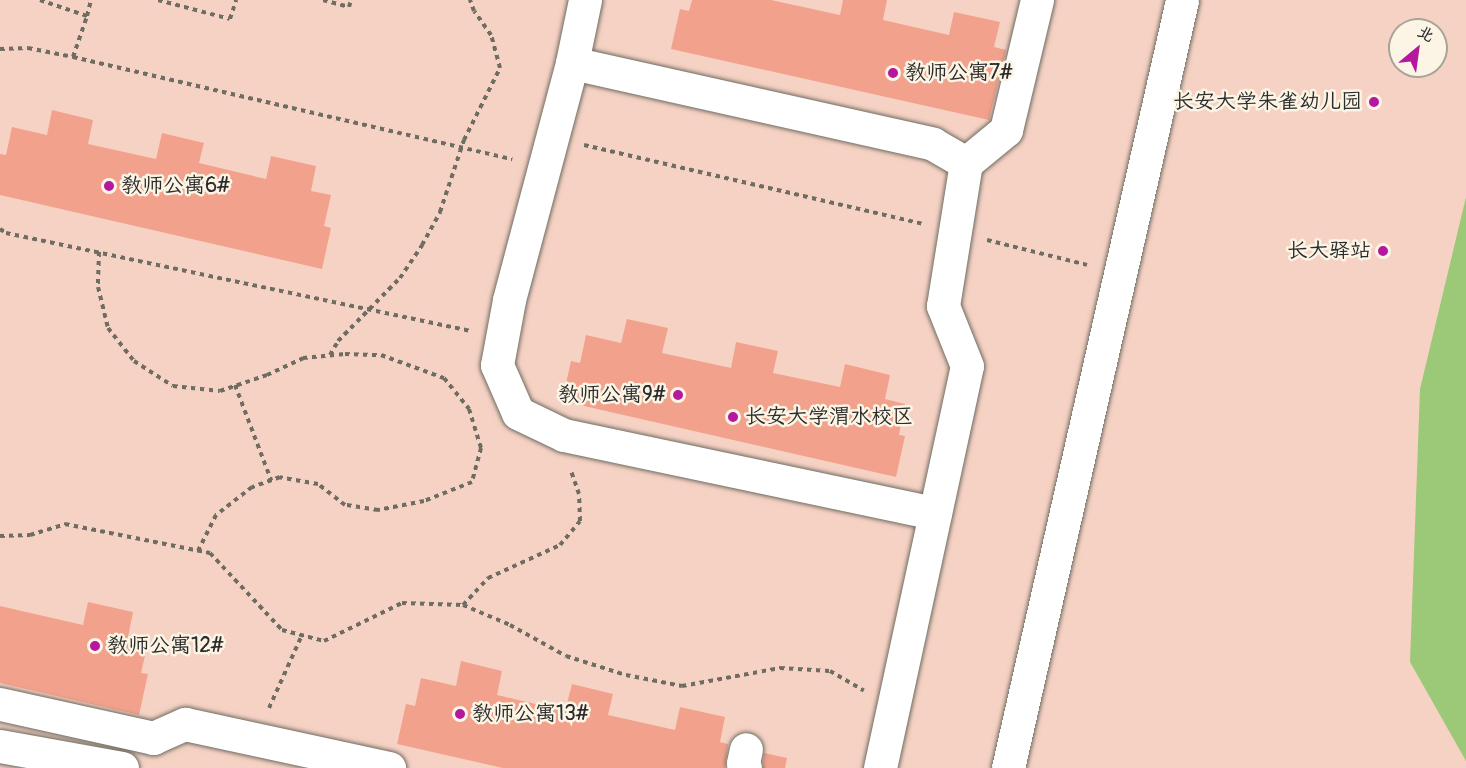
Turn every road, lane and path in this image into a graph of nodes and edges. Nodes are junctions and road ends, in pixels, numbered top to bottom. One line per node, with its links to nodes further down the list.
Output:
1 (40, 0): 11 (path)
2 (91, 0): 11 (path)
3 (158, 0): 4 (path)
4 (236, 0)
5 (322, 0): 6 (path)
6 (351, 0)
7 (470, 0): 15 (path)
8 (585, 0): 14 (street)
9 (1037, 0): 17 (street)
10 (1182, 0): 21 (street)
11 (87, 16): 13 (path)
12 (0, 49): 13 (path)
13 (73, 57): 15 (path)
14 (572, 63): 16 (street); 17 (street)
15 (461, 149): 16 (path); 22 (path)
16 (549, 151): 19 (path); 23 (street)
17 (966, 163): 19 (street)
18 (0, 229): 20 (path)
19 (955, 231): 21 (path); 28 (street)
20 (99, 252): 22 (path); 25 (path)
21 (1120, 274): 40 (street)
22 (369, 309): 23 (path); 24 (path)
23 (502, 338): 26 (street)
24 (329, 355): 25 (path); 27 (path)
25 (235, 385): 27 (path)
26 (590, 441): 28 (street); 31 (path)
27 (271, 480): 30 (path)
28 (935, 513): 34 (street)
29 (0, 536): 30 (path)
30 (198, 551): 32 (path)
31 (464, 605): 32 (path); 34 (path)
32 (302, 635): 35 (path)
33 (0, 704): 35 (street)
34 (894, 707): 39 (street)
35 (254, 741): 38 (street)
36 (0, 746): 37 (street)
37 (122, 768)
38 (389, 768)
39 (880, 768)
40 (1008, 768)

